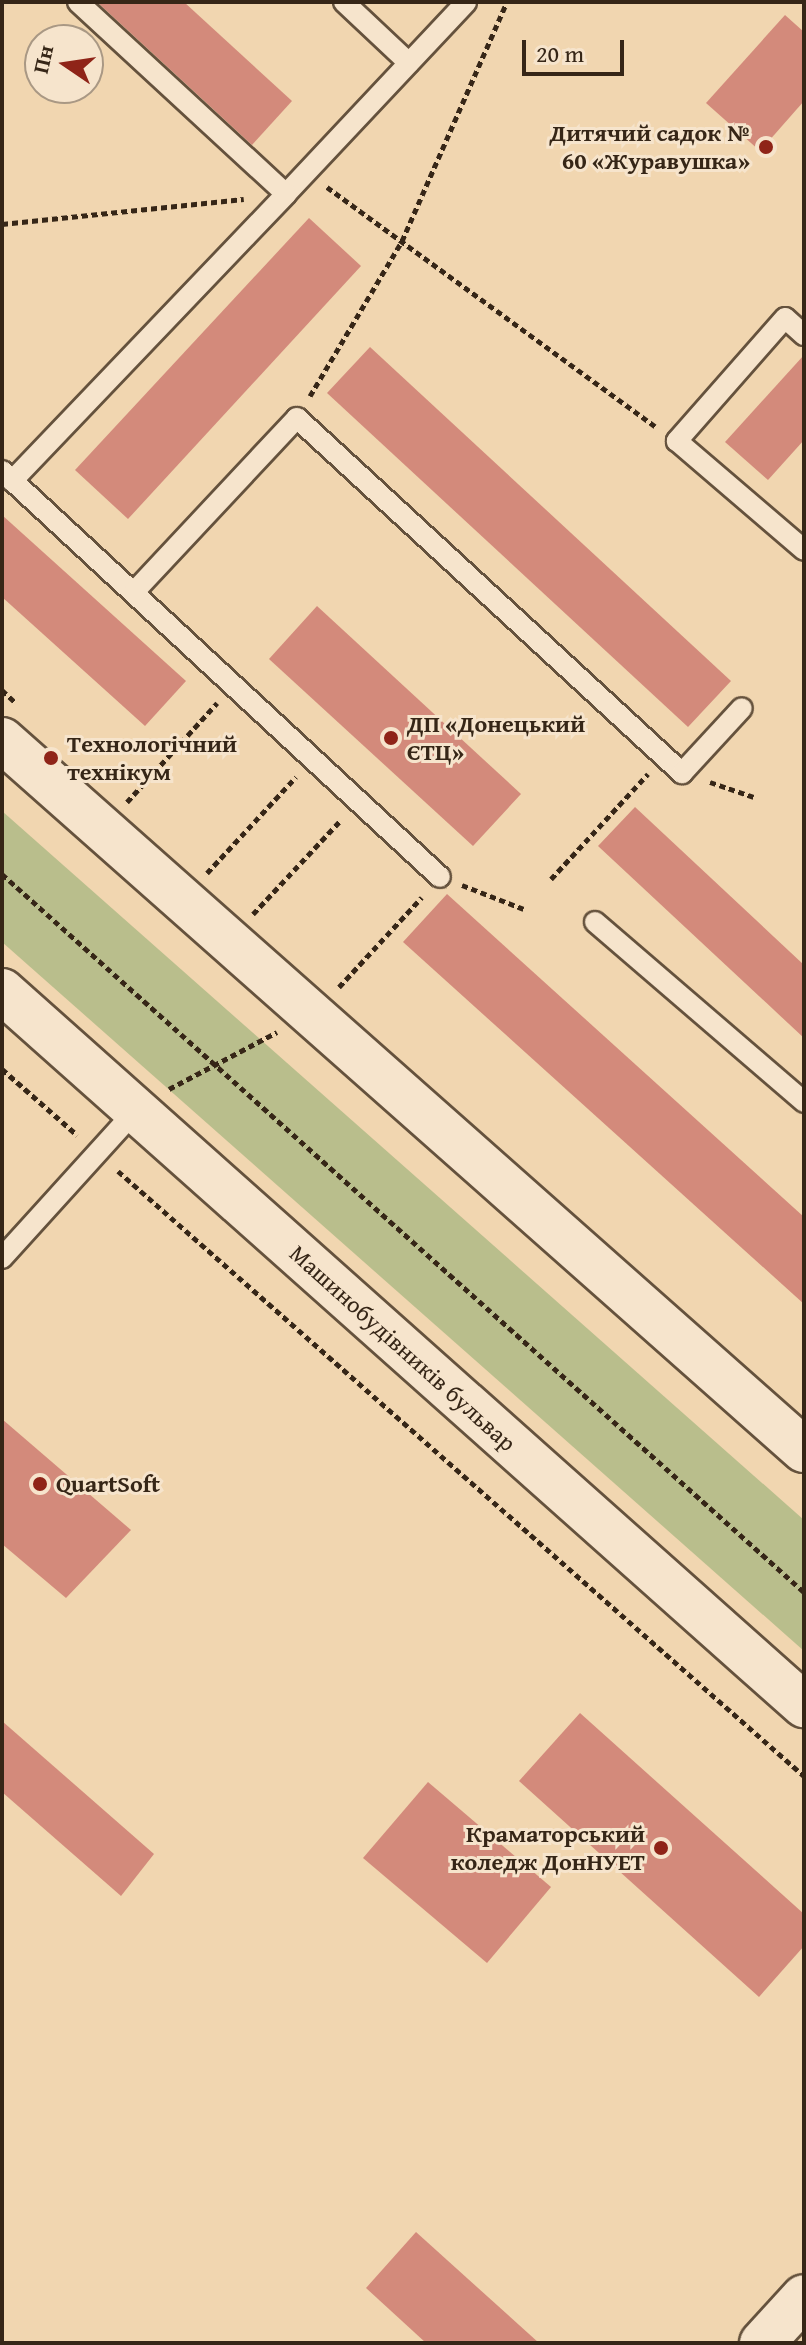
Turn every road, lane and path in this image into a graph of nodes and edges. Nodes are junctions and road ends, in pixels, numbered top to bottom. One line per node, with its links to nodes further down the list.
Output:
1 (78, 2): 7 (lane)
2 (344, 2): 5 (lane)
3 (466, 2): 5 (lane)
4 (507, 2): 9 (path)
5 (409, 63): 6 (lane)
6 (307, 172): 7 (lane); 9 (path)
7 (286, 194): 8 (path); 13 (lane)
8 (2, 224)
9 (402, 241): 11 (path); 12 (path)
10 (804, 335): 12 (lane)
11 (297, 418): 15 (lane); 19 (lane)
12 (677, 441): 14 (lane)
13 (7, 476): 15 (lane)
14 (804, 550)
15 (134, 592): 16 (lane)
16 (233, 685): 20 (lane); 24 (path)
17 (742, 708): 21 (lane)
18 (2, 740): 33 (street)
19 (665, 756): 21 (lane); 28 (path)
20 (313, 759): 23 (lane); 25 (path)
21 (682, 773): 22 (path)
22 (754, 797)
23 (358, 801): 27 (lane); 30 (path)
24 (127, 802)
25 (207, 873)
26 (2, 874): 34 (path)
27 (440, 877): 29 (path); 33 (path)
28 (551, 879)
29 (524, 909)
30 (253, 914)
31 (595, 922): 36 (lane)
32 (2, 991): 37 (street, Машинобудівників бульвар)
33 (313, 1014): 34 (path); 40 (street)
34 (213, 1062): 37 (path); 41 (path)
35 (2, 1069): 38 (path)
36 (804, 1102)
37 (136, 1110): 38 (lane); 42 (street, Машинобудівників бульвар)
38 (96, 1151): 39 (lane); 43 (path)
39 (2, 1258)
40 (804, 1450)
41 (804, 1592)
42 (804, 1705)
43 (804, 1776)
44 (804, 2297): 45 (street)
45 (762, 2343)

